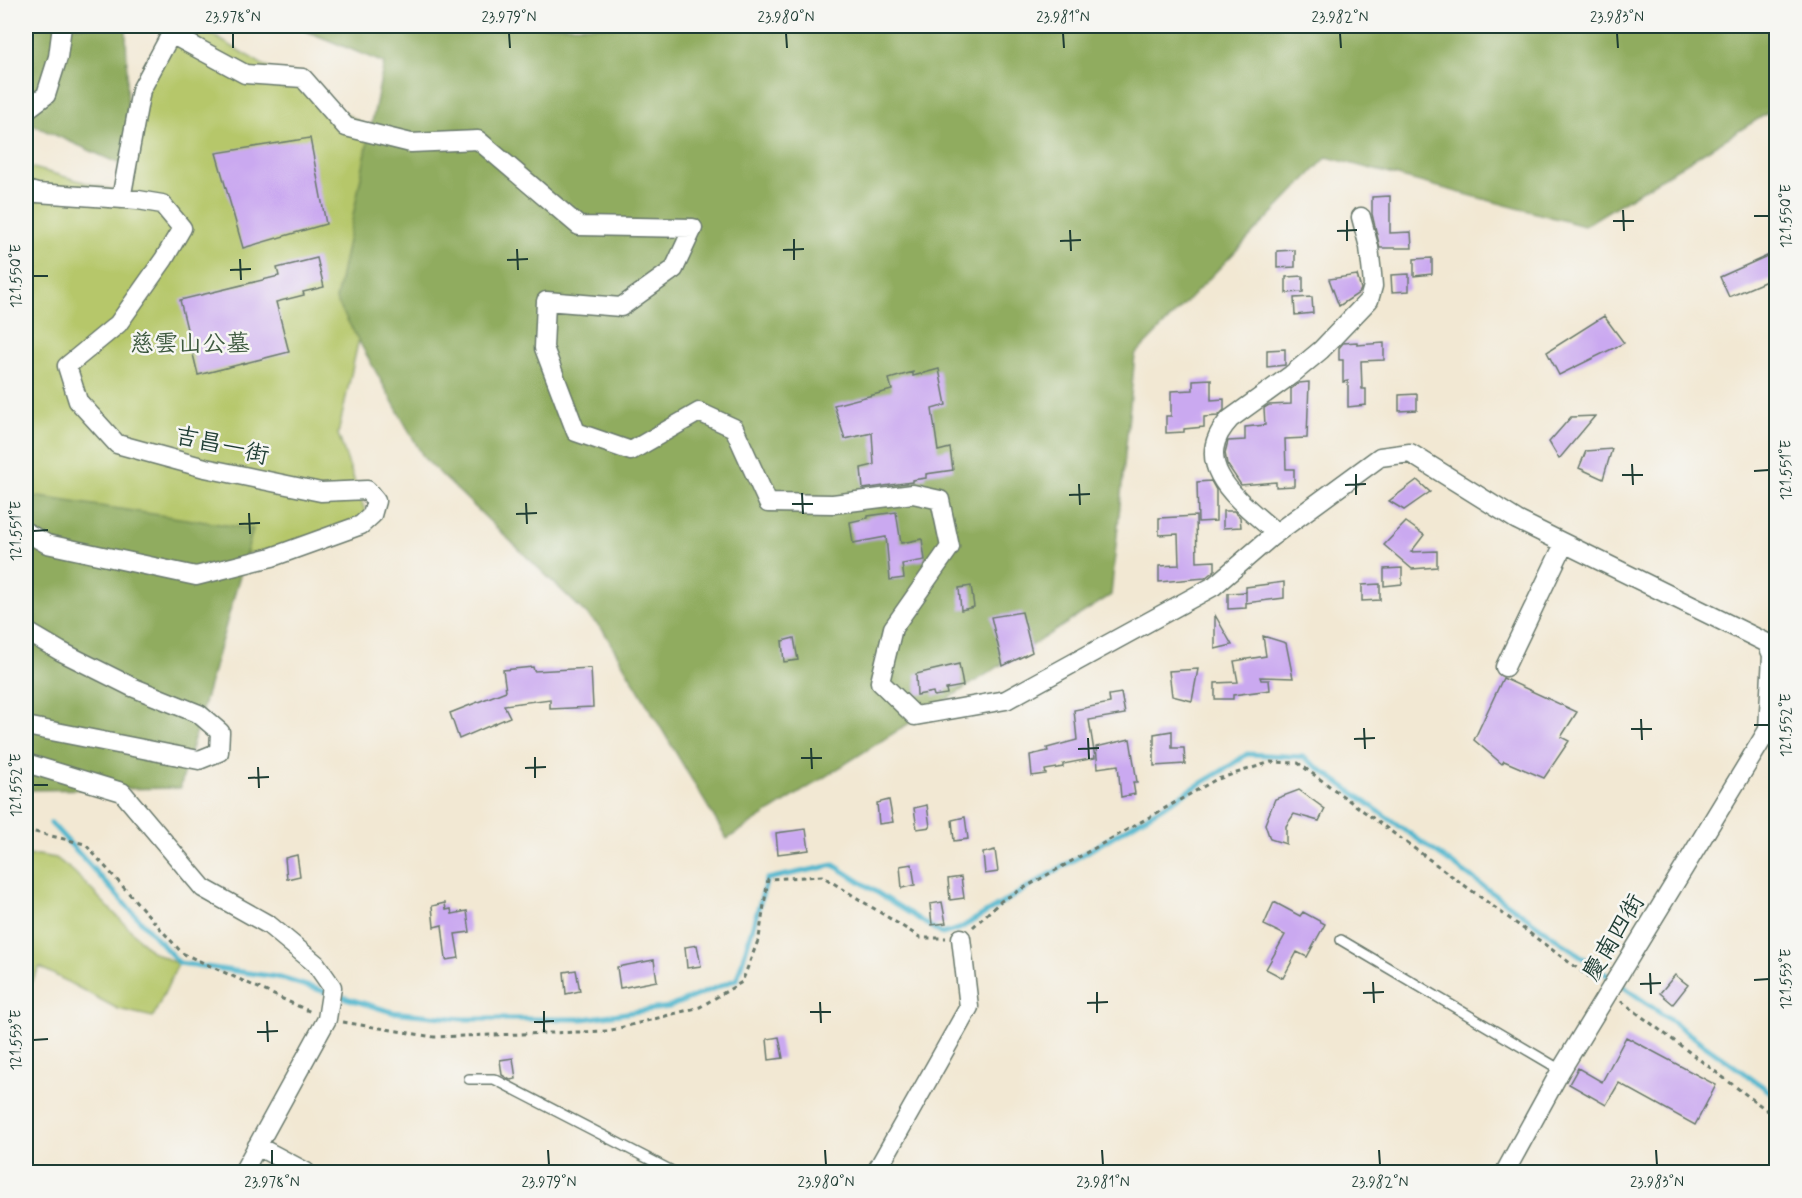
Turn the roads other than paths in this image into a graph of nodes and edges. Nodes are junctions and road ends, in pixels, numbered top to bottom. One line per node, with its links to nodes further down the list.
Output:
1 (62, 26): 2 (street)
2 (26, 110)
3 (26, 190): 4 (street, 吉昌一街)
4 (121, 199): 6 (street, 吉昌一街); 7 (street)
5 (1362, 217): 7 (street)
6 (26, 532)
7 (1276, 533): 8 (street)
8 (1564, 543): 10 (street); 12 (street)
9 (26, 631): 11 (street)
10 (1505, 667)
11 (26, 726)
12 (1772, 731): 16 (street, 慶南四街)
13 (26, 764): 18 (street)
14 (961, 938): 22 (street)
15 (1341, 940): 16 (lane)
16 (1561, 1071): 23 (street, 慶南四街)
17 (469, 1079): 21 (lane)
18 (257, 1146): 19 (street); 20 (street)
19 (243, 1173)
20 (306, 1173)
21 (674, 1173)
22 (876, 1173)
23 (1505, 1173)

